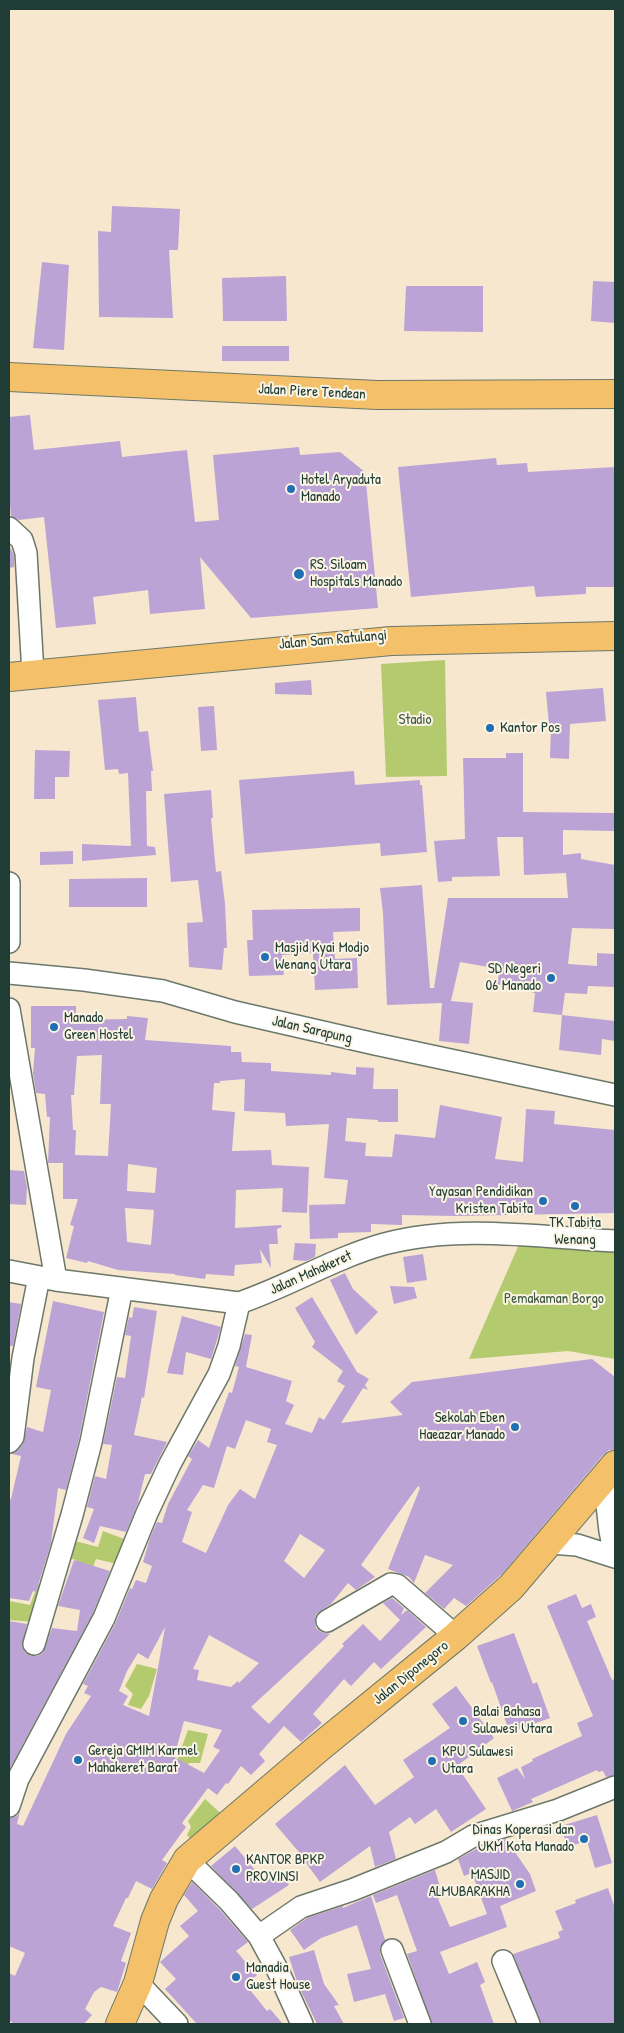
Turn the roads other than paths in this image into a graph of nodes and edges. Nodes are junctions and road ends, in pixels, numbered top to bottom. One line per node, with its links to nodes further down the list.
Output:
1 (9, 377): 2 (main road, Jalan Piere Tendean)
2 (615, 394)
3 (9, 528): 7 (street)
4 (615, 629): 6 (main road, Jalan Sam Ratulangi)
5 (615, 636): 6 (main road, Jalan Sam Ratulangi)
6 (371, 640): 7 (main road, Jalan Sam Ratulangi)
7 (32, 674)
8 (9, 883): 9 (street)
9 (9, 942)
10 (9, 973): 13 (street, Jalan Sarapung)
11 (9, 1009): 12 (street)
12 (14, 1067): 16 (street)
13 (615, 1095)
14 (615, 1241): 18 (street, Jalan Mahakeret)
15 (9, 1271): 16 (street, Jalan Mahakeret)
16 (48, 1279): 17 (street, Jalan Mahakeret); 19 (street)
17 (122, 1288): 18 (street, Jalan Mahakeret); 25 (street)
18 (239, 1303): 27 (street)
19 (9, 1442)
20 (610, 1472): 21 (main road, Jalan Diponegoro); 22 (street)
21 (550, 1543): 22 (street); 24 (main road, Jalan Diponegoro)
22 (615, 1557)
23 (328, 1621): 24 (street)
24 (456, 1636): 28 (main road, Jalan Diponegoro)
25 (34, 1644)
26 (615, 1787): 29 (street)
27 (9, 1806)
28 (187, 1860): 29 (street); 32 (main road, Jalan Diponegoro)
29 (259, 1936): 35 (street)
30 (392, 1950): 36 (street)
31 (503, 1961): 37 (street)
32 (138, 1983): 33 (main road, Jalan Diponegoro); 34 (street)
33 (120, 2024)
34 (177, 2024)
35 (302, 2024)
36 (420, 2024)
37 (529, 2024)

